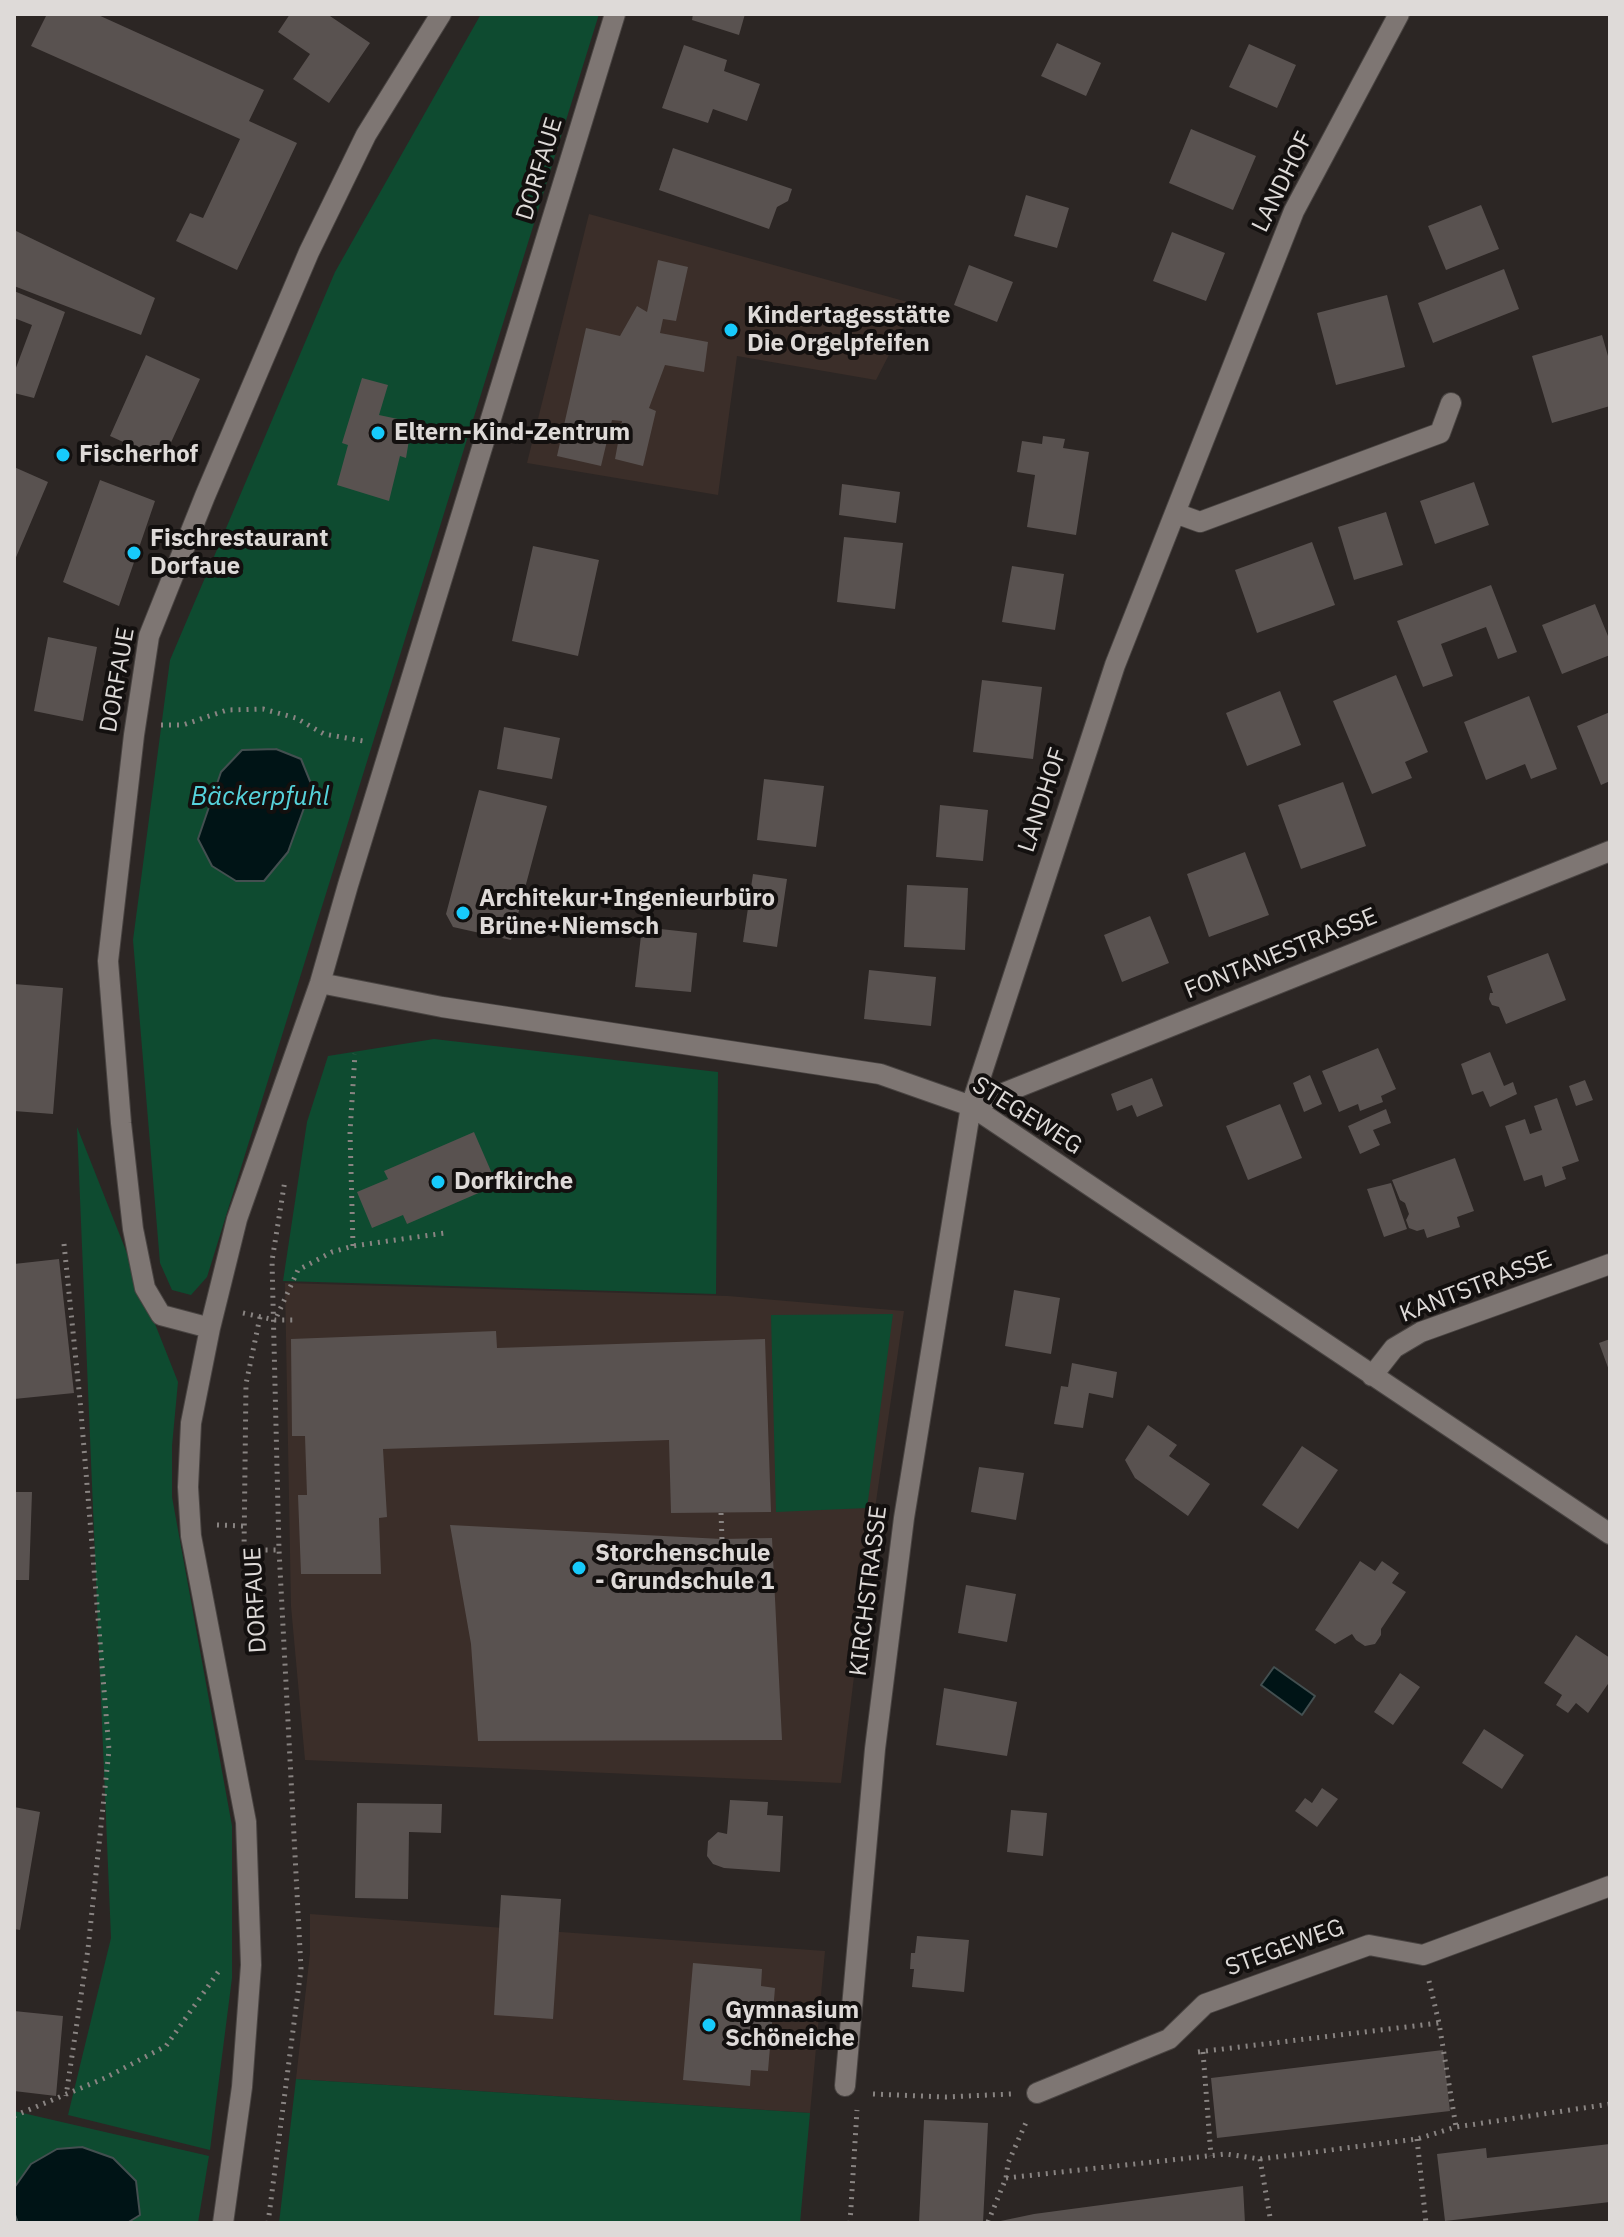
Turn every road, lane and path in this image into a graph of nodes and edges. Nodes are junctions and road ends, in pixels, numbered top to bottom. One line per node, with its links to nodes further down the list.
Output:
1 (441, 14): 6 (street, DORFAUE)
2 (615, 14): 7 (street, DORFAUE)
3 (1399, 14): 5 (street, LANDHOF)
4 (1451, 403): 5 (street)
5 (1175, 513): 11 (street, LANDHOF)
6 (134, 735): 7 (path); 20 (street, DORFAUE)
7 (391, 746): 9 (street, DORFAUE)
8 (1610, 851): 11 (street, FONTANESTRASSE)
9 (320, 983): 11 (street, STEGEWEG); 20 (street, DORFAUE)
10 (355, 1054): 15 (path)
11 (971, 1106): 21 (street, STEGEWEG); 32 (street, KIRCHSTRASSE)
12 (289, 1167): 18 (path, DORFAUE)
13 (445, 1233): 15 (path)
14 (64, 1244): 34 (path)
15 (353, 1246): 18 (path)
16 (1610, 1264): 21 (street, KANTSTRASSE)
17 (260, 1317): 25 (path)
18 (275, 1320): 19 (path); 25 (path, DORFAUE)
19 (294, 1320)
20 (210, 1328): 44 (street, DORFAUE)
21 (1372, 1376): 23 (street, STEGEWEG)
22 (721, 1513): 24 (path)
23 (1610, 1534)
24 (722, 1539)
25 (279, 1550): 45 (path, DORFAUE)
26 (1610, 1886): 27 (street)
27 (1423, 1955): 29 (path); 30 (street, STEGEWEG)
28 (224, 1964): 34 (path)
29 (1439, 2023): 31 (path); 37 (path)
30 (1169, 2039): 31 (path); 33 (street, STEGEWEG)
31 (1203, 2052): 40 (path)
32 (852, 2090): 33 (path); 46 (path)
33 (1037, 2093)
34 (66, 2096): 36 (path)
35 (1610, 2104): 37 (path)
36 (14, 2116)
37 (1456, 2127): 38 (path)
38 (1417, 2139): 41 (path); 48 (path)
39 (1014, 2154): 42 (path)
40 (1211, 2156): 41 (path); 42 (path)
41 (1260, 2159): 47 (path)
42 (1006, 2178): 43 (path)
43 (988, 2222)
44 (223, 2223)
45 (268, 2223)
46 (850, 2223)
47 (1271, 2223)
48 (1426, 2223)

